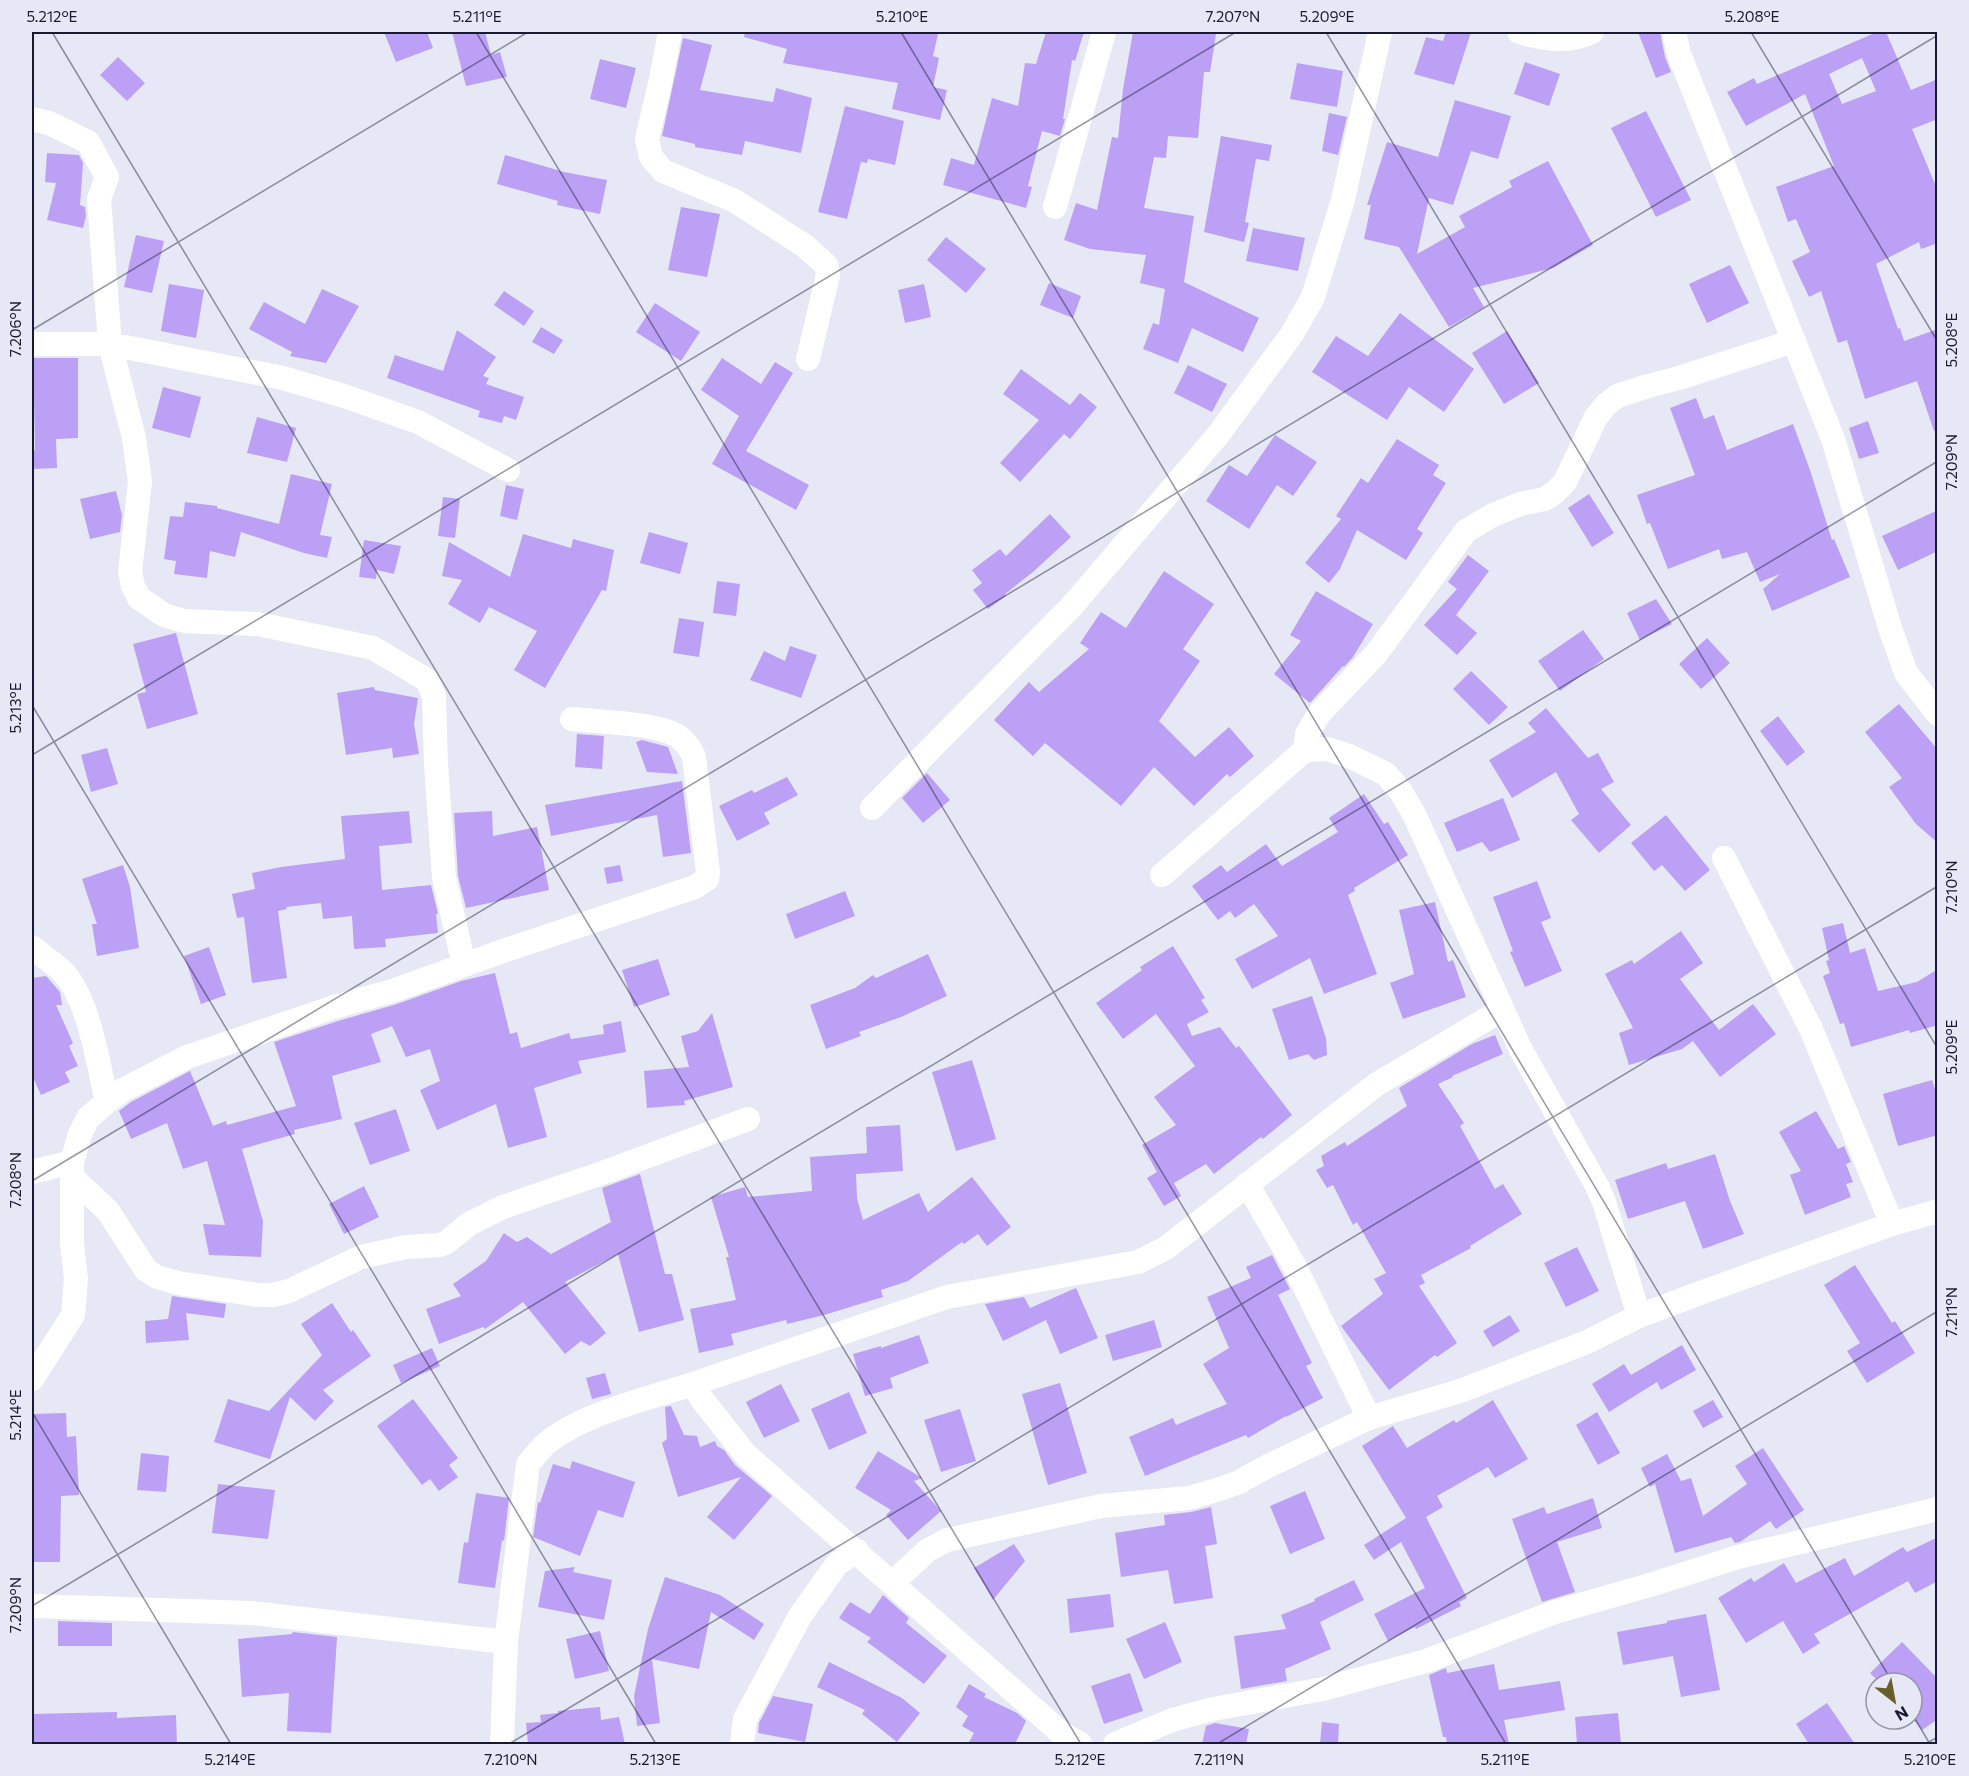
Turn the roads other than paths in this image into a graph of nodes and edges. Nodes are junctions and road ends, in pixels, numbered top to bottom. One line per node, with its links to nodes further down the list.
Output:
1 (670, 32): 12 (street)
2 (1104, 32): 8 (street)
3 (1380, 32): 17 (street)
4 (1519, 32): 5 (street)
5 (1592, 32)
6 (1674, 32): 9 (street)
7 (32, 119): 11 (street)
8 (1055, 207)
9 (1794, 341): 14 (street); 16 (street)
10 (32, 344): 11 (street)
11 (110, 344): 13 (street); 21 (street)
12 (808, 359)
13 (508, 470)
14 (1938, 714)
15 (572, 720): 21 (street)
16 (1305, 750): 19 (street); 22 (street)
17 (872, 808)
18 (1724, 858): 29 (street)
19 (1162, 875)
20 (32, 947): 23 (street)
21 (464, 965): 23 (street)
22 (1502, 1010): 27 (street); 30 (street)
23 (107, 1102): 25 (street)
24 (748, 1119): 25 (street)
25 (72, 1170): 26 (street); 31 (street)
26 (32, 1172)
27 (1247, 1184): 32 (street); 33 (street)
28 (1938, 1211): 29 (street)
29 (1892, 1224): 30 (street)
30 (1639, 1316): 33 (street)
31 (32, 1379)
32 (693, 1384): 35 (street); 38 (street)
33 (1369, 1418): 36 (street)
34 (1938, 1509): 42 (street)
35 (845, 1551): 36 (street); 40 (street)
36 (892, 1583): 41 (street)
37 (32, 1606): 38 (street)
38 (506, 1642): 39 (street)
39 (502, 1744)
40 (742, 1744)
41 (1080, 1744)
42 (1115, 1744)

